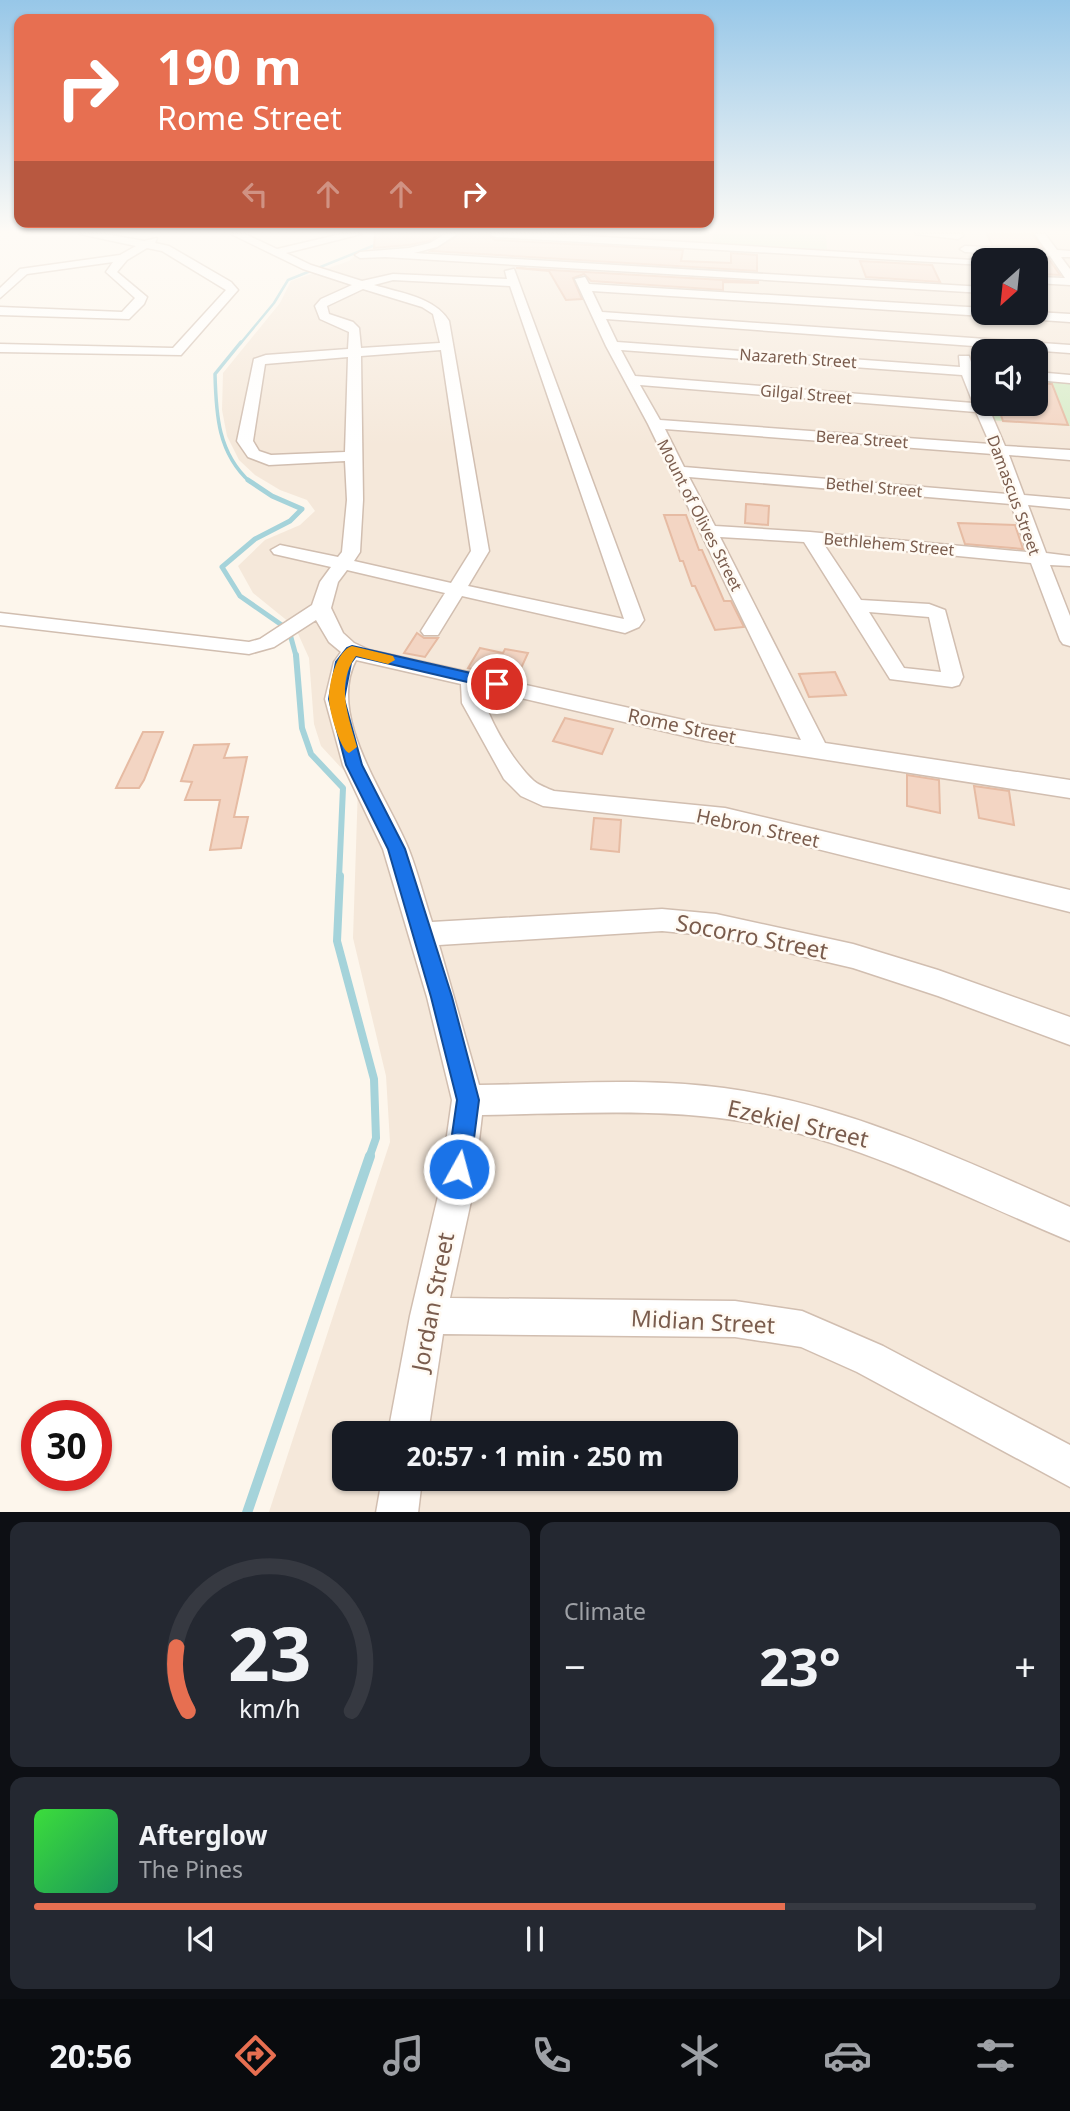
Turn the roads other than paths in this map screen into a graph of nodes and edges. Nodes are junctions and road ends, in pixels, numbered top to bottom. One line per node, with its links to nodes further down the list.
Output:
1 (137, 305): 8 (street)
2 (219, 305): 16 (street)
3 (324, 305): 18 (street)
4 (418, 305): 14 (street)
5 (522, 305): 39 (street)
6 (593, 305): 9 (street, Mount of Olives Street)
7 (772, 305): 13 (street, Mount of Olives Street)
8 (0, 311)
9 (598, 315): 13 (street); 15 (street, Mount of Olives Street)
10 (1048, 316): 12 (street)
11 (971, 317): 13 (street)
12 (1070, 318)
13 (953, 325): 17 (street); 19 (street, Damascus Street)
14 (447, 346): 18 (street); 39 (street)
15 (612, 346): 20 (street, Nazareth Street); 23 (street, Mount of Olives Street)
16 (0, 348)
17 (1070, 349)
18 (353, 353): 28 (street); 28 (street)
19 (971, 363)
20 (971, 372)
21 (1048, 377): 22 (street)
22 (1070, 379)
23 (632, 380): 24 (street, Gilgal Street); 26 (street, Mount of Olives Street)
24 (971, 407)
25 (984, 416): 27 (street, Damascus Street)
26 (655, 424): 27 (street, Berea Street); 30 (street, Mount of Olives Street)
27 (999, 450): 29 (street, Berea Street); 31 (street, Damascus Street)
28 (353, 456): 38 (street)
29 (1070, 456)
30 (678, 471): 31 (street, Bethel Street); 33 (street, Mount of Olives Street)
31 (1017, 499): 32 (street, Bethel Street); 36 (street, Damascus Street)
32 (1070, 504)
33 (708, 531): 34 (street, Bethlehem Street); 48 (street, Mount of Olives Street)
34 (810, 537): 36 (street, Bethlehem Street); 40 (street)
35 (280, 550): 38 (street)
36 (1036, 557): 37 (street, Bethlehem Street); 41 (street, Damascus Street)
37 (1070, 561)
38 (343, 562): 39 (street); 42 (street)
39 (458, 588): 44 (street)
40 (855, 605): 40 (street)
41 (1063, 605): 45 (street, Damascus Street)
42 (321, 608): 43 (street); 46 (street)
43 (0, 619)
44 (431, 631)
45 (1070, 640)
46 (352, 651): 47 (street, Rome Street); 51 (street, Jordan Street)
47 (471, 678): 48 (street, Rome Street); 50 (street, Hebron Street)
48 (818, 751): 49 (street, Rome Street)
49 (1070, 789)
50 (1070, 901)
51 (421, 934): 52 (street, Socorro Street); 53 (street, Jordan Street)
52 (1070, 1031)
53 (468, 1100): 54 (street, Ezekiel Street); 55 (street, Jordan Street)
54 (1070, 1224)
55 (428, 1315): 56 (street, Jordan Street); 57 (street, Midian Street)
56 (410, 1421)
57 (1070, 1467)
58 (400, 1491): 59 (street)
59 (397, 1512)

